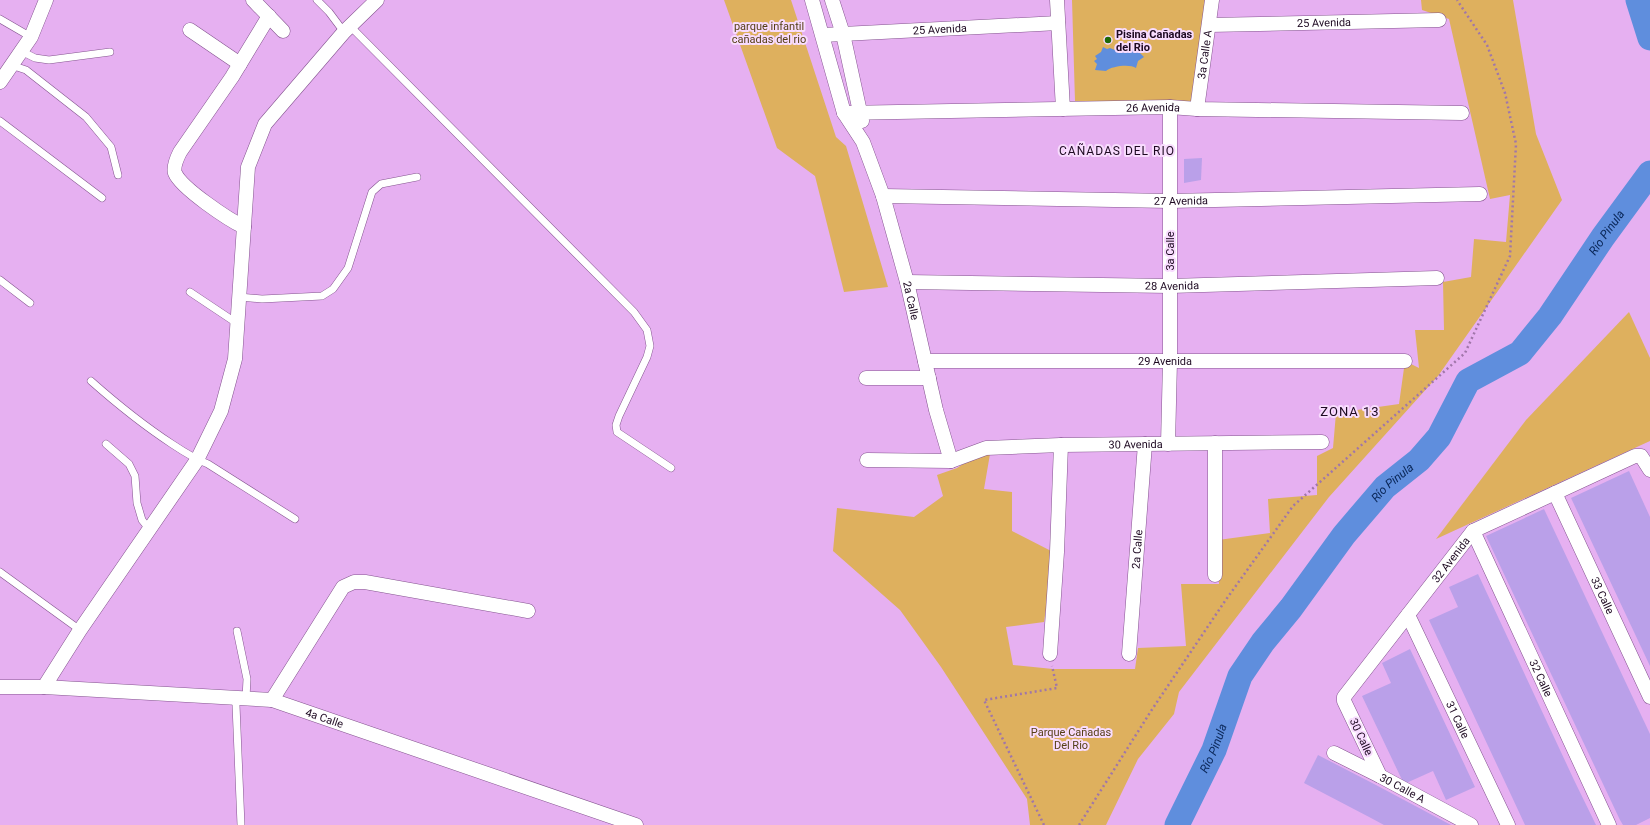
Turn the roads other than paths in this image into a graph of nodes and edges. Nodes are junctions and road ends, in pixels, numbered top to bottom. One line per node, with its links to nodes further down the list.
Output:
1 (46, 0): 19 (street)
2 (253, 0): 9 (street)
3 (317, 0): 14 (lane)
4 (376, 0): 14 (street)
5 (812, 0): 18 (street, 2a Calle)
6 (832, 0): 17 (street, 2a Calle)
7 (1057, 0): 12 (street)
8 (1212, 0): 13 (street, 3a Calle A)
9 (269, 16): 16 (street); 22 (street)
10 (0, 19): 19 (lane)
11 (1439, 20): 13 (street, 25 Avenida)
12 (1058, 23): 17 (street, 25 Avenida); 26 (street)
13 (1209, 25): 27 (street, 3a Calle A)
14 (347, 29): 39 (street); 63 (lane)
15 (190, 30): 22 (street)
16 (283, 31)
17 (843, 34): 18 (street, 25 Avenida); 30 (street, 2a Calle)
18 (823, 35): 28 (street, 2a Calle)
19 (30, 38): 20 (street)
20 (21, 51): 21 (lane); 23 (street)
21 (110, 52)
22 (240, 64): 39 (street)
23 (11, 66): 24 (street); 33 (lane)
24 (0, 82)
25 (1170, 107): 26 (street, 26 Avenida); 27 (street, 26 Avenida); 38 (street, 3a Calle)
26 (1063, 109): 30 (street, 26 Avenida)
27 (1197, 109): 29 (street, 26 Avenida)
28 (844, 113): 30 (street, 26 Avenida); 32 (street, 2a Calle)
29 (1462, 113)
30 (861, 114): 32 (street, 2a Calle)
31 (0, 121): 37 (lane)
32 (863, 142): 36 (street, 2a Calle)
33 (118, 175)
34 (416, 177): 45 (lane)
35 (1480, 194): 38 (street, 27 Avenida)
36 (883, 196): 38 (street, 27 Avenida); 42 (street, 2a Calle)
37 (102, 198)
38 (1170, 200): 43 (street, 3a Calle)
39 (244, 227): 45 (street)
40 (1438, 278): 43 (street, 28 Avenida)
41 (0, 280): 46 (lane)
42 (907, 282): 43 (street, 28 Avenida); 48 (street, 2a Calle)
43 (1170, 286): 49 (street, 3a Calle)
44 (190, 292): 47 (lane)
45 (239, 297): 47 (street)
46 (30, 303)
47 (238, 324): 60 (street)
48 (925, 361): 49 (street, 29 Avenida); 52 (street, 2a Calle)
49 (1170, 361): 50 (street, 29 Avenida); 58 (street, 3a Calle)
50 (1405, 361)
51 (866, 378): 52 (street)
52 (929, 378): 62 (street, 2a Calle)
53 (92, 381): 60 (lane)
54 (1322, 442): 55 (street, 30 Avenida)
55 (1215, 443): 58 (street, 30 Avenida); 70 (street)
56 (106, 444): 67 (lane)
57 (1145, 444): 58 (street, 30 Avenida); 59 (street, 30 Avenida); 76 (street, 2a Calle)
58 (1168, 444)
59 (1061, 445): 62 (street, 30 Avenida); 75 (street)
60 (197, 460): 66 (lane); 67 (street)
61 (867, 460): 62 (street)
62 (951, 461)
63 (671, 468)
64 (1650, 470): 65 (street, 32 Avenida)
65 (1555, 493): 68 (street, 32 Avenida); 79 (street, 33 Calle)
66 (296, 519)
67 (150, 530): 73 (street)
68 (1473, 531): 72 (street, 32 Avenida); 89 (street, 32 Calle)
69 (0, 572): 73 (lane)
70 (1215, 575)
71 (528, 611): 82 (street)
72 (1408, 615): 81 (street, 32 Avenida); 88 (street, 31 Calle)
73 (80, 630): 77 (street)
74 (237, 631): 80 (lane)
75 (1050, 654)
76 (1129, 654)
77 (44, 686): 78 (street, 4a Calle); 80 (street, 4a Calle)
78 (0, 687)
79 (1650, 697)
80 (240, 698): 82 (street, 4a Calle); 85 (lane)
81 (1344, 698): 84 (street, 30 Calle)
82 (272, 700): 86 (street, 4a Calle)
83 (1334, 753): 84 (street, 30 Calle A)
84 (1380, 776): 87 (street, 30 Calle A)
85 (241, 825)
86 (636, 825)
87 (1471, 825)
88 (1508, 825)
89 (1609, 825)

